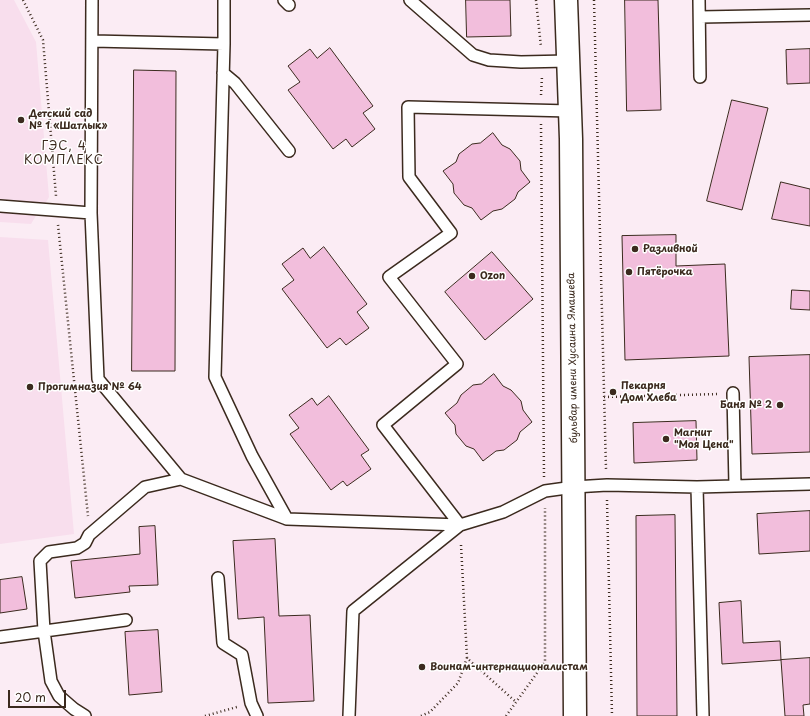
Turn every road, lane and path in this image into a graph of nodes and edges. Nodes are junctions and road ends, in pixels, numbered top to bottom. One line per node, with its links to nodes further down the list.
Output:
1 (23, 0): 21 (path)
2 (92, 0): 11 (lane)
3 (224, 0): 12 (lane)
4 (410, 0): 14 (lane)
5 (536, 0): 14 (path)
6 (566, 0): 13 (street, бульвар имени Хусаина Ямашева)
7 (594, 0): 24 (path)
8 (699, 0): 10 (lane)
9 (810, 15): 10 (lane)
10 (700, 17): 16 (lane)
11 (92, 41): 12 (lane); 22 (lane)
12 (224, 44): 15 (lane)
13 (568, 61): 14 (lane); 18 (street, бульвар имени Хусаина Ямашева)
14 (542, 62): 17 (path)
15 (223, 73): 19 (lane); 32 (lane)
16 (700, 77)
17 (541, 110): 18 (lane); 31 (path); 33 (lane)
18 (570, 111): 29 (street, бульвар имени Хусаина Ямашева)
19 (289, 151)
20 (0, 206): 21 (lane)
21 (57, 211): 22 (lane); 34 (path)
22 (91, 213): 25 (lane)
23 (733, 393): 24 (path); 28 (lane)
24 (604, 397): 27 (path)
25 (181, 479): 32 (lane); 34 (lane)
26 (810, 484): 28 (lane)
27 (607, 485): 29 (lane); 30 (lane); 49 (path)
28 (734, 486): 30 (lane)
29 (574, 487): 31 (lane); 48 (street, бульвар имени Хусаина Ямашева)
30 (697, 487): 50 (lane)
31 (545, 491): 33 (lane); 40 (path)
32 (287, 519): 33 (lane)
33 (460, 525): 39 (path); 45 (lane)
34 (90, 535): 37 (lane)
35 (218, 578): 41 (lane)
36 (126, 620): 37 (lane)
37 (44, 631): 38 (lane); 42 (lane)
38 (0, 637)
39 (467, 658): 40 (path); 46 (path)
40 (516, 702): 47 (path)
41 (251, 703): 43 (path); 44 (lane)
42 (85, 716)
43 (204, 716)
44 (257, 716)
45 (349, 716)
46 (421, 716)
47 (506, 716)
48 (575, 716)
49 (612, 716)
50 (703, 716)

